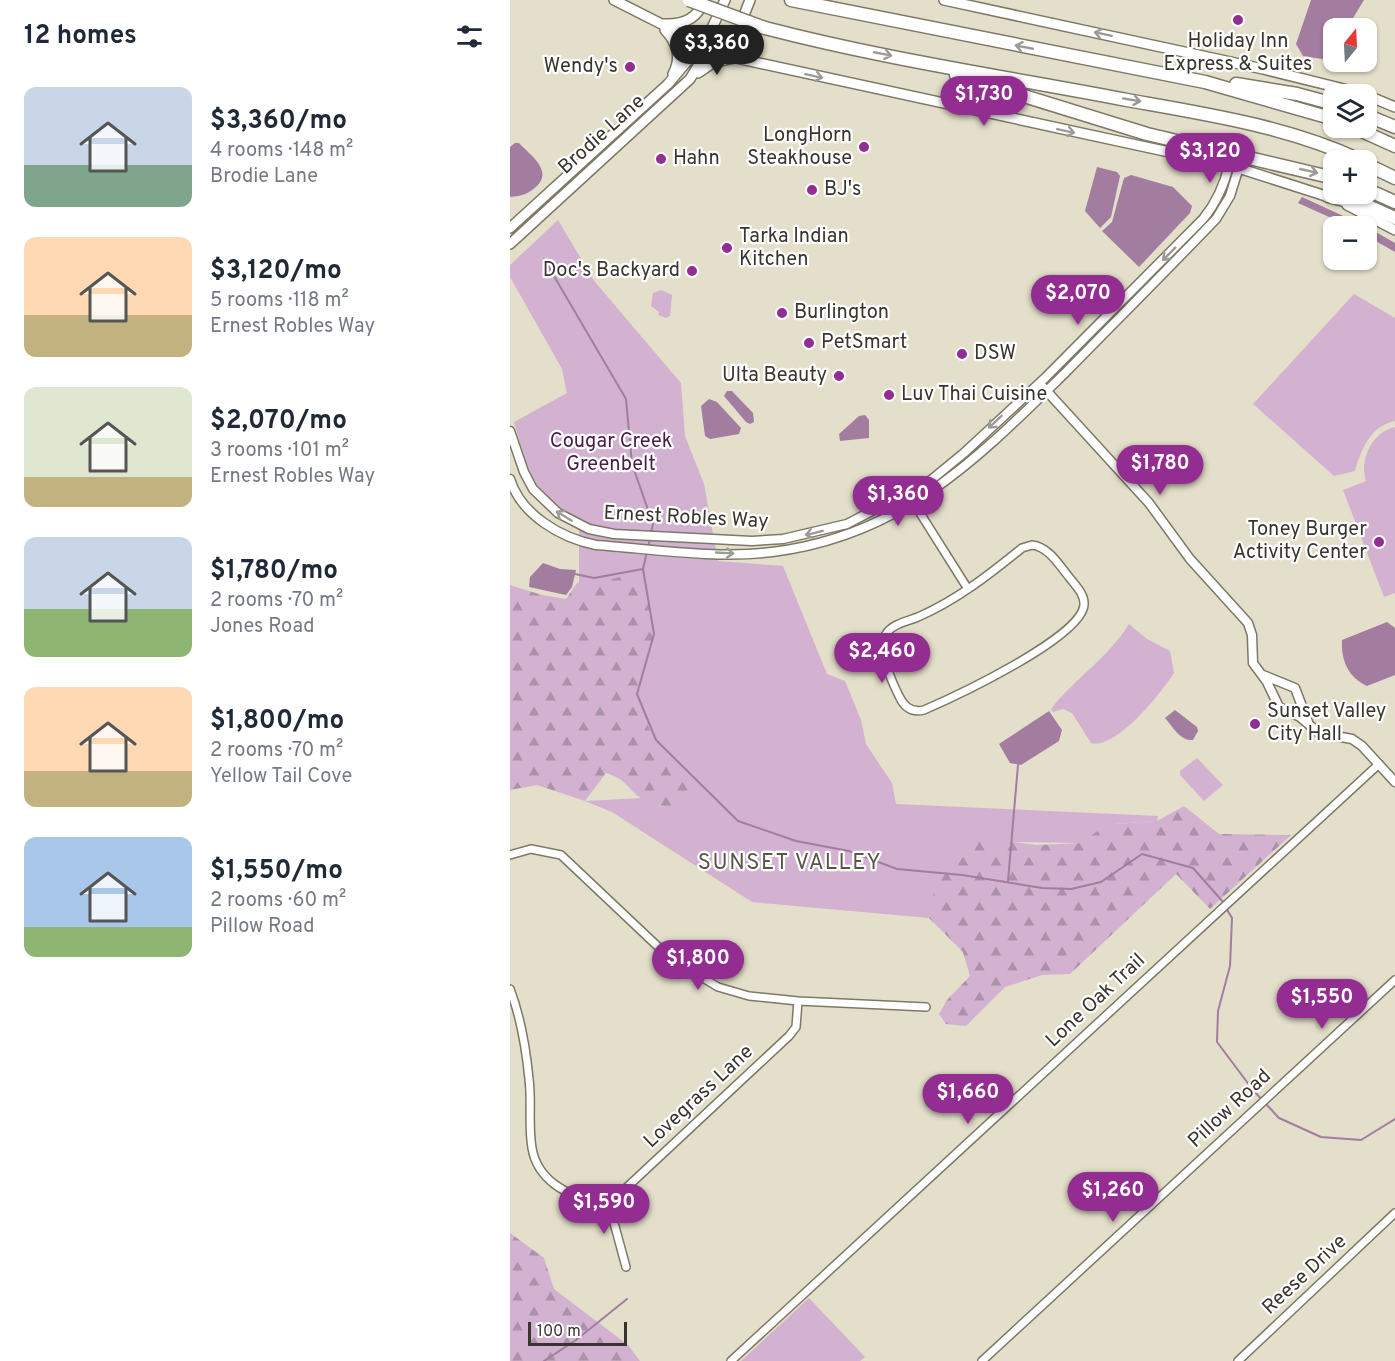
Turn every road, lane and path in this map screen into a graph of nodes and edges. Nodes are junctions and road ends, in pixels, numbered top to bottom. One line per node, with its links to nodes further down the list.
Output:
1 (614, 0): 8 (main road)
2 (689, 0): 11 (highway, one-way to 11, bridge)
3 (704, 0): 8 (main road)
4 (725, 0): 9 (main road, Brodie Lane)
5 (750, 0): 12 (main road)
6 (791, 0): 14 (highway, one-way to 6)
7 (944, 0): 16 (main road, one-way to 7)
8 (659, 24): 9 (main road); 15 (main road)
9 (704, 45): 10 (main road); 13 (main road, Brodie Lane); 15 (main road, Brodie Lane)
10 (736, 58): 12 (main road); 13 (main road)
11 (909, 59): 25 (highway, one-way to 25); 29 (highway, one-way to 29)
12 (759, 63): 26 (main road, one-way to 26)
13 (690, 80): 38 (main road, Brodie Lane)
14 (1205, 82): 18 (highway); 20 (highway)
15 (668, 84): 31 (main road, Brodie Lane)
16 (1323, 84)
17 (1377, 99): 19 (main road)
18 (1323, 101)
19 (1395, 106)
20 (1323, 115)
21 (1377, 120): 22 (highway)
22 (1395, 127)
23 (1377, 138): 24 (highway)
24 (1395, 146)
25 (1335, 150)
26 (1229, 165): 27 (main road); 42 (street, Ernest Robles Way, one-way to 42)
27 (1239, 167): 32 (main road); 43 (street, Ernest Robles Way)
28 (1377, 169): 30 (highway)
29 (1323, 175)
30 (1395, 178)
31 (563, 180): 38 (main road); 39 (main road, Brodie Lane)
32 (1323, 194)
33 (1377, 194): 34 (highway)
34 (1395, 202)
35 (1344, 204): 40 (main road)
36 (1360, 204): 37 (highway)
37 (1395, 218)
38 (534, 222): 41 (main road, Brodie Lane)
39 (510, 228)
40 (1395, 230)
41 (510, 244)
42 (1109, 314): 43 (street); 44 (street, Ernest Robles Way)
43 (1116, 321): 45 (street, Ernest Robles Way)
44 (1066, 357): 45 (street); 46 (street, Ernest Robles Way)
45 (1073, 364): 47 (street, Ernest Robles Way)
46 (1039, 383): 47 (street); 50 (street, Ernest Robles Way, one-way to 50)
47 (1046, 391): 51 (street, Ernest Robles Way); 53 (street)
48 (510, 431): 50 (street, Ernest Robles Way, one-way to 48)
49 (510, 478): 51 (street, Ernest Robles Way, one-way to 51)
50 (908, 494): 51 (street)
51 (914, 503): 52 (street)
52 (968, 589): 52 (street)
53 (1263, 675): 54 (street); 54 (street)
54 (1311, 728): 55 (street)
55 (1379, 764): 56 (street); 65 (street, Lone Oak Trail)
56 (1395, 782)
57 (510, 855): 60 (street)
58 (1395, 980): 66 (street, Pillow Road)
59 (510, 989): 62 (street)
60 (798, 1001): 61 (street); 62 (street, Lovegrass Lane)
61 (926, 1007)
62 (607, 1197): 64 (street)
63 (1395, 1213): 67 (street, Reese Drive)
64 (626, 1267)
65 (731, 1361)
66 (982, 1361)
67 (1239, 1361)

